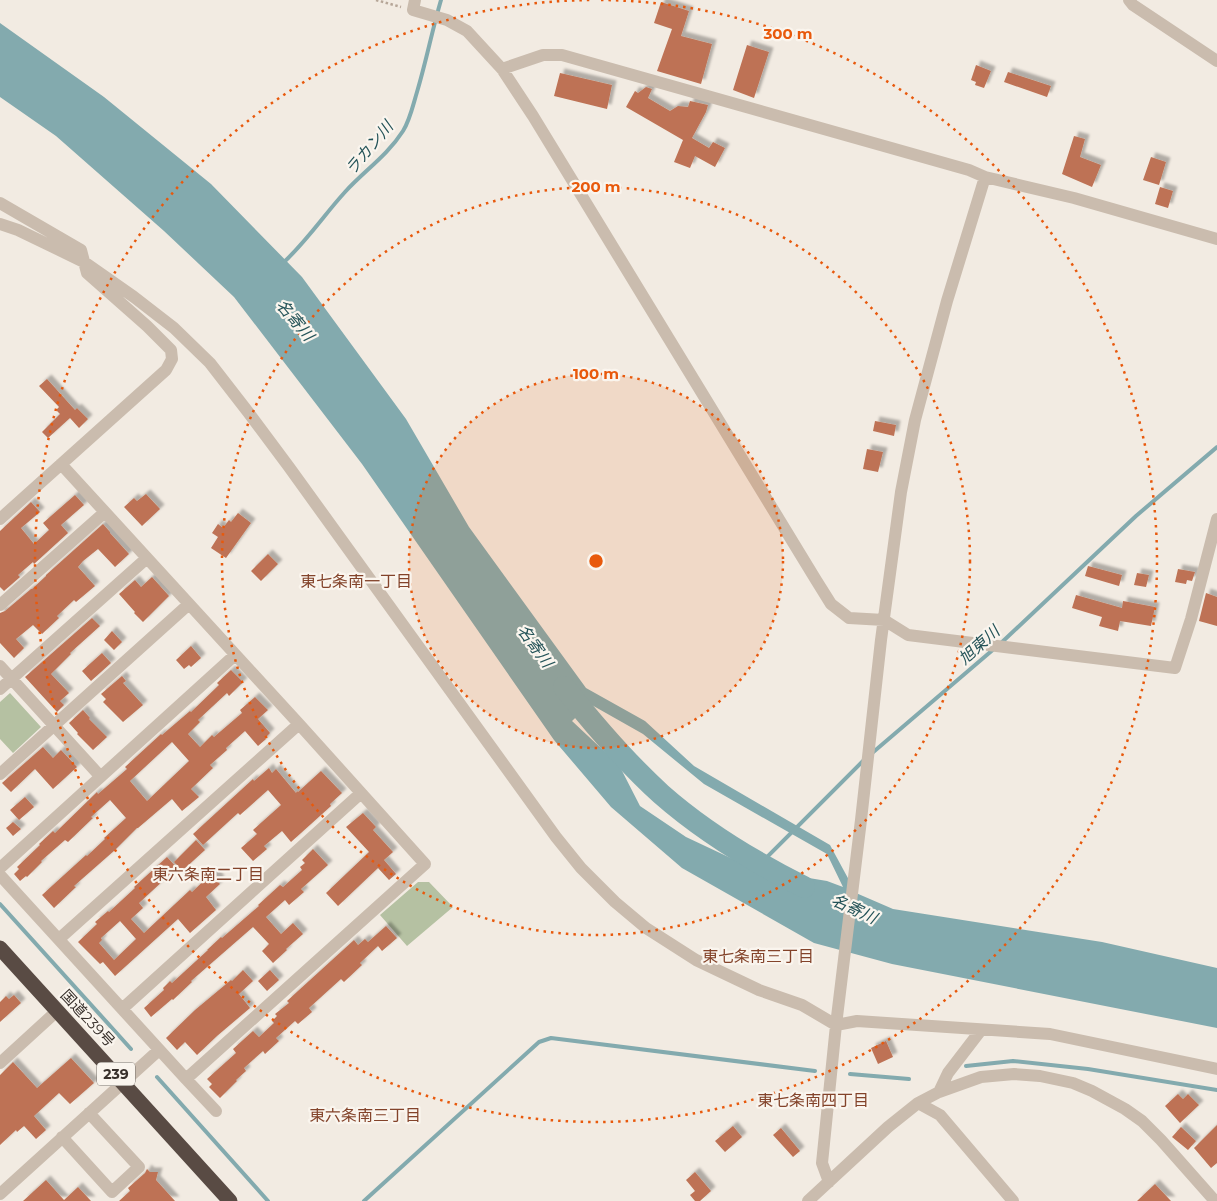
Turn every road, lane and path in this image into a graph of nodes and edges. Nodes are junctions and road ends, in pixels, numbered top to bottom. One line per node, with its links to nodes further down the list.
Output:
1 (376, 0): 3 (path)
2 (1129, 0): 4 (street)
3 (414, 5): 5 (street)
4 (1217, 61)
5 (502, 68): 6 (street); 18 (street)
6 (985, 177): 9 (street); 18 (street)
7 (0, 203): 10 (street)
8 (0, 224): 10 (street)
9 (1217, 239)
10 (84, 262): 11 (street); 34 (street)
11 (61, 464): 12 (street); 13 (street)
12 (105, 512): 15 (street); 17 (street)
13 (0, 519)
14 (1217, 519): 18 (street)
15 (147, 558): 16 (street); 21 (street)
16 (189, 604): 19 (street); 24 (street)
17 (0, 605)
18 (884, 620): 34 (street)
19 (235, 655): 23 (street); 26 (street)
20 (0, 666): 21 (street)
21 (12, 678): 22 (street); 24 (street)
22 (0, 689)
23 (299, 724): 27 (street); 30 (street)
24 (54, 726): 25 (street); 26 (street)
25 (0, 774)
26 (100, 776): 28 (street)
27 (361, 793): 32 (street); 39 (street)
28 (0, 868)
29 (0, 875): 30 (street)
30 (59, 939): 32 (street)
31 (0, 948): 33 (highway, 国道239号 / 239)
32 (122, 1009): 36 (street)
33 (57, 1011): 37 (street); 40 (highway, 国道239号 / 239)
34 (836, 1024): 35 (street); 46 (street)
35 (981, 1030): 38 (street); 41 (street)
36 (159, 1050): 39 (street); 40 (street)
37 (0, 1063)
38 (1217, 1068)
39 (186, 1079): 43 (street)
40 (123, 1082): 44 (street); 49 (highway, 国道239号 / 239)
41 (939, 1092): 42 (street); 48 (street)
42 (918, 1103): 46 (street); 51 (street)
43 (216, 1111)
44 (89, 1113): 45 (street); 45 (street)
45 (62, 1137): 47 (street)
46 (829, 1182): 50 (street)
47 (1, 1192)
48 (1213, 1200)
49 (230, 1201)
50 (808, 1201)
51 (1013, 1201)

